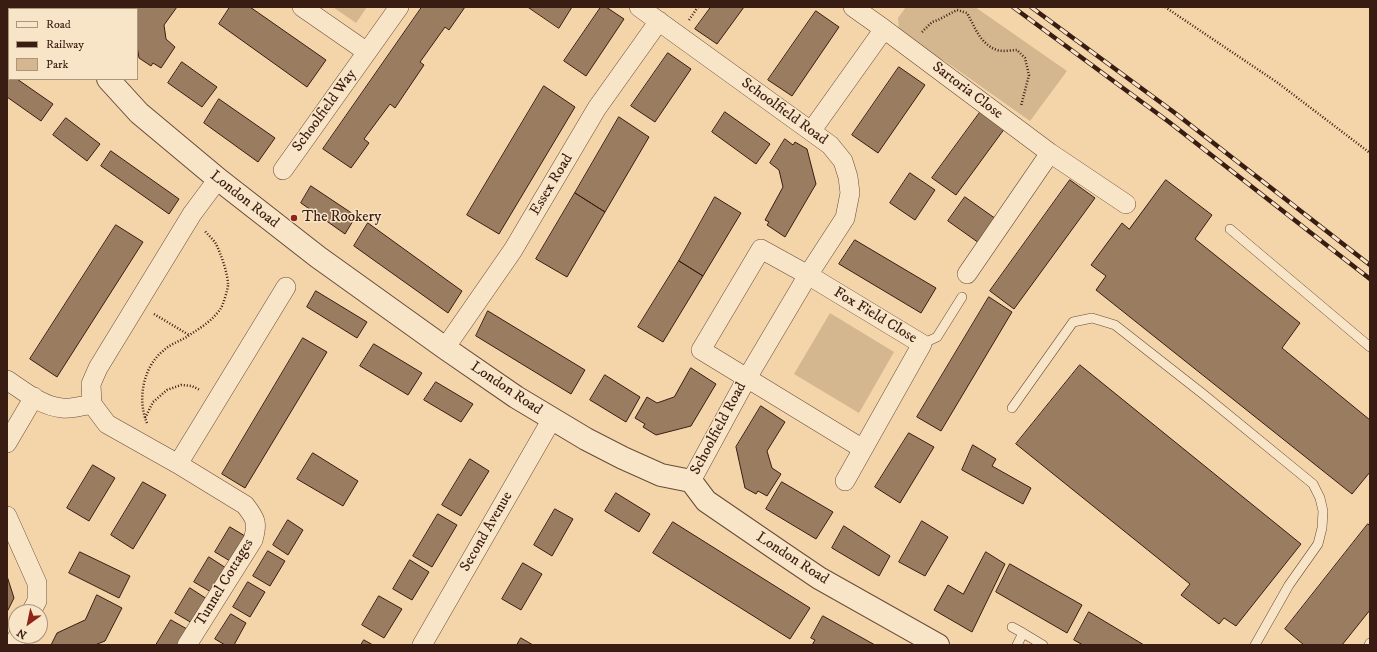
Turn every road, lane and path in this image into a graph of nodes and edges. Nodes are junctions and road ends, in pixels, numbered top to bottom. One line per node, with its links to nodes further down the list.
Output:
1 (302, 7): 8 (street)
2 (399, 7): 8 (street, Schoolfield Way)
3 (639, 7): 6 (street, Schoolfield Road)
4 (853, 7): 7 (street, Sartoria Close)
5 (1165, 7): 14 (path)
6 (658, 21): 12 (street, Schoolfield Road); 28 (street, Essex Road)
7 (884, 29): 9 (street, Sartoria Close); 12 (street)
8 (367, 52): 15 (street, Schoolfield Way)
9 (915, 52): 11 (street, Sartoria Close); 11 (path)
10 (109, 80): 16 (street, London Road)
11 (1012, 124): 13 (street, Sartoria Close)
12 (812, 130): 21 (street, Schoolfield Road)
13 (1050, 153): 17 (street, Sartoria Close); 20 (street)
14 (1370, 153)
15 (283, 170)
16 (218, 179): 18 (street); 28 (street, London Road)
17 (1126, 204)
18 (192, 214): 24 (street); 25 (path)
19 (1230, 230): 27 (lane)
20 (967, 274)
21 (808, 275): 26 (street, Fox Field Close); 29 (street, Schoolfield Road); 29 (street, Schoolfield Road)
22 (286, 287): 32 (street)
23 (962, 297): 26 (lane)
24 (138, 303): 25 (path); 33 (street)
25 (190, 336): 35 (path)
26 (922, 344): 39 (street, Fox Field Close)
27 (1370, 347)
28 (445, 348): 36 (street, London Road)
29 (747, 378): 39 (street); 41 (street, Schoolfield Road)
30 (7, 380): 31 (street)
31 (34, 398): 33 (street); 38 (street)
32 (216, 401): 35 (path); 40 (street)
33 (92, 404): 40 (street, Tunnel Cottages)
34 (1012, 408): 52 (lane)
35 (145, 418): 37 (path)
36 (552, 419): 41 (street, London Road); 47 (street, Second Avenue)
37 (149, 428)
38 (7, 442)
39 (863, 449): 42 (street, Fox Field Close)
40 (178, 464): 48 (street, Tunnel Cottages)
41 (691, 481): 49 (street, London Road)
42 (845, 481)
43 (7, 516): 44 (street)
44 (36, 604)
45 (1012, 627): 46 (lane)
46 (1023, 633): 50 (lane); 51 (lane)
47 (426, 644)
48 (187, 645)
49 (938, 645)
50 (1017, 645)
51 (1043, 645)
52 (1255, 645)

